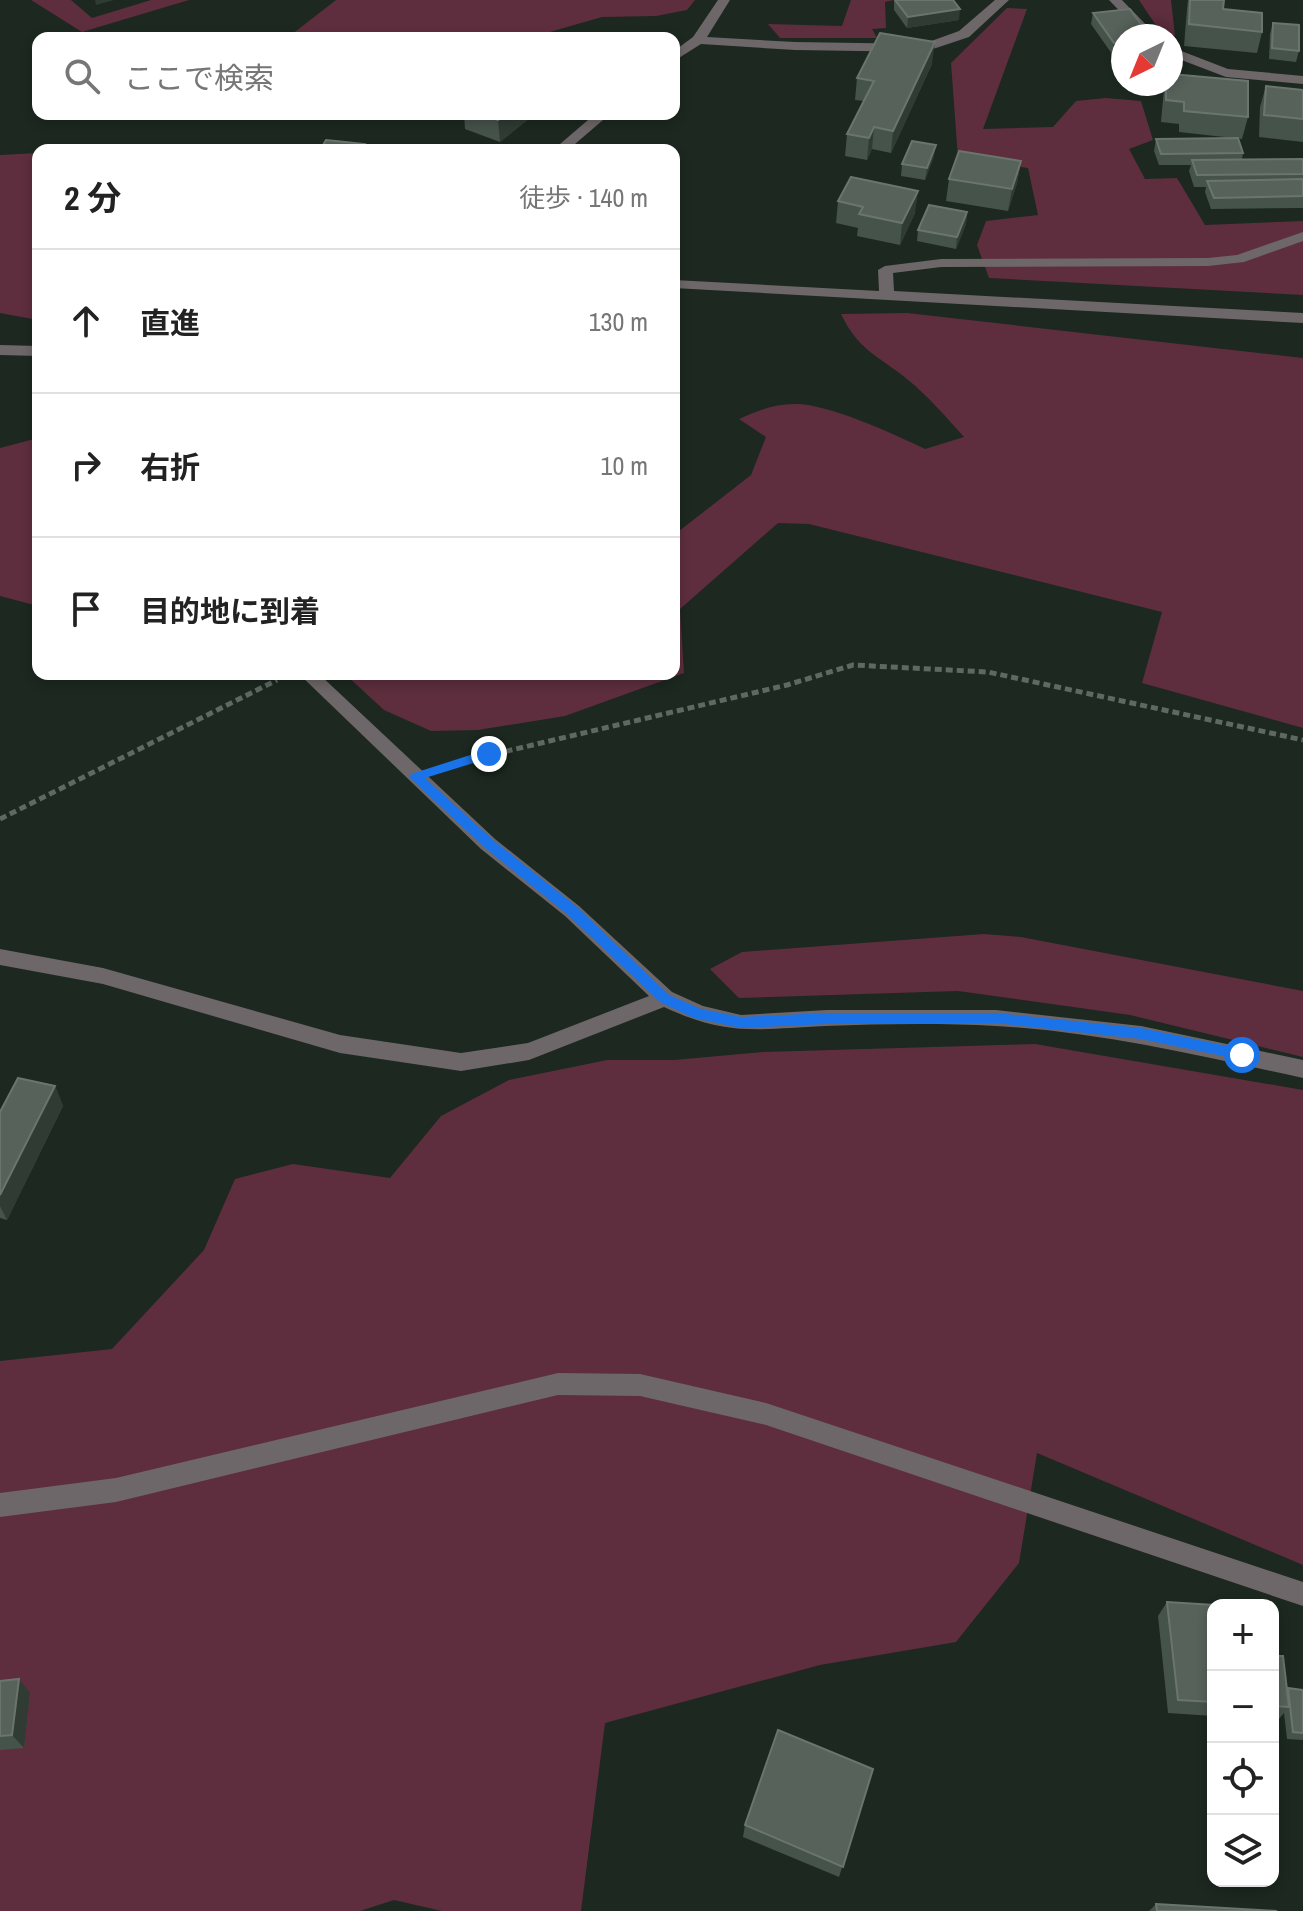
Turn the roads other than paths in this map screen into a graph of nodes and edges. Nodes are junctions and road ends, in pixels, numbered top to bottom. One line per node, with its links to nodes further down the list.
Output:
1 (724, 0): 5 (street)
2 (1003, 0): 5 (street)
3 (1115, 0): 4 (street)
4 (1139, 24)
5 (698, 40): 6 (street)
6 (680, 53)
7 (1183, 56): 8 (street)
8 (1303, 80)
9 (596, 120): 10 (street)
10 (567, 144)
11 (1303, 236): 13 (street)
12 (680, 284): 13 (street)
13 (887, 294): 14 (street)
14 (1303, 318)
15 (0, 350): 16 (street)
16 (32, 351)
17 (314, 680): 19 (street)
18 (0, 957): 19 (street)
19 (665, 998): 20 (street)
20 (1303, 1069)
21 (0, 1505): 22 (street)
22 (1303, 1594)

